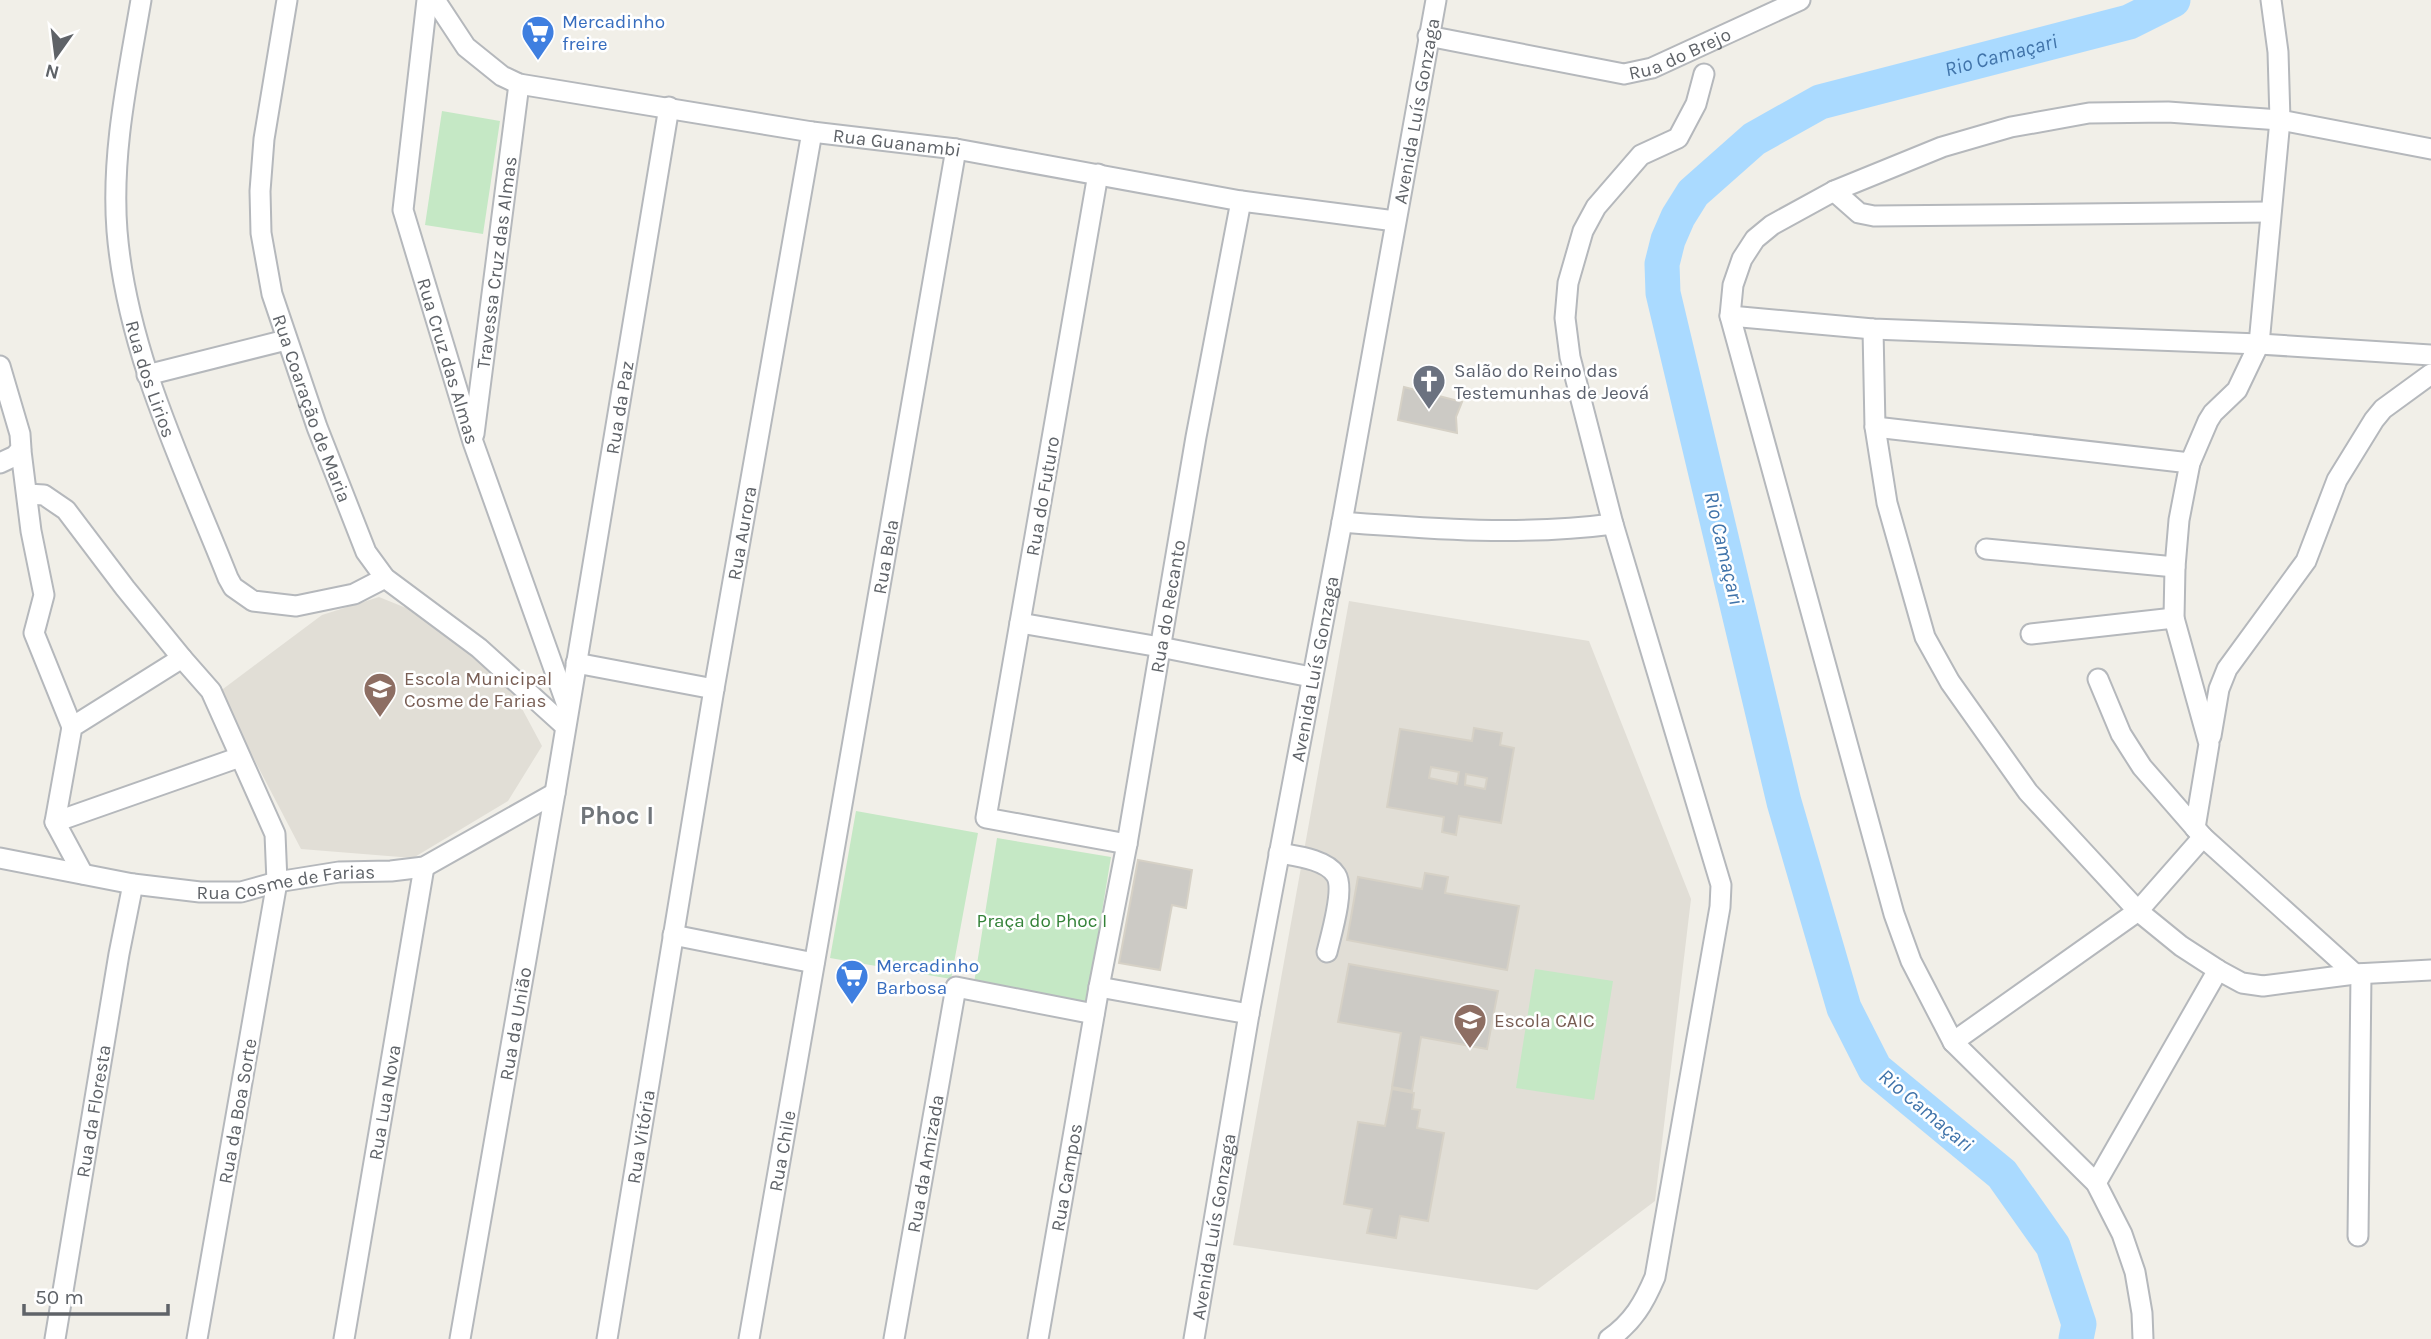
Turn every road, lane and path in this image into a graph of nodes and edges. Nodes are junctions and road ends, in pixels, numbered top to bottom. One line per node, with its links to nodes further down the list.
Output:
1 (141, 0): 28 (street, Rua dos Lirios)
2 (287, 0): 23 (street, Rua Coaração de Maria)
3 (427, 0): 30 (street, Rua Cruz das Almas)
4 (435, 0): 10 (street, Rua Guanambi)
5 (1800, 0): 8 (street, Rua do Brejo)
6 (2272, 0): 12 (street)
7 (1431, 1): 8 (street, Avenida Luís Gonzaga)
8 (1428, 36): 20 (street, Avenida Luís Gonzaga)
9 (1704, 74): 36 (street)
10 (519, 84): 11 (street, Rua Guanambi); 30 (street, Travessa Cruz das Almas)
11 (669, 107): 13 (street, Rua Guanambi); 45 (street, Rua da Paz)
12 (2280, 120): 15 (street); 17 (street); 19 (street)
13 (811, 132): 14 (street, Rua Guanambi); 48 (street, Rua Aurora)
14 (956, 149): 16 (street, Rua Guanambi); 66 (street, Rua Bela)
15 (2431, 149)
16 (1098, 174): 18 (street, Rua Guanambi); 41 (street, Rua do Futuro)
17 (1834, 191): 19 (street); 21 (street)
18 (1241, 201): 20 (street, Rua Guanambi); 43 (street, Rua do Recanto)
19 (2270, 212): 24 (street)
20 (1395, 221): 35 (street, Avenida Luís Gonzaga)
21 (1730, 316): 22 (street); 73 (street)
22 (1873, 329): 24 (street); 29 (street)
23 (286, 340): 28 (street); 39 (street, Rua Coaração de Maria)
24 (2259, 344): 25 (street); 33 (street)
25 (2431, 355)
26 (0, 366): 31 (street)
27 (2431, 374): 51 (street)
28 (147, 375): 39 (street, Rua dos Lirios)
29 (1875, 427): 33 (street); 63 (street)
30 (473, 442): 49 (street, Rua Cruz das Almas)
31 (21, 450): 32 (street); 34 (street)
32 (0, 463)
33 (2190, 463): 38 (street)
34 (27, 494): 44 (street, Rua da Boa Sorte); 50 (street)
35 (1342, 522): 36 (street); 46 (street, Avenida Luís Gonzaga)
36 (1613, 524): 85 (street)
37 (1986, 549): 38 (street)
38 (2175, 567): 40 (street)
39 (385, 578): 49 (street, Rua Coaração de Maria)
40 (2174, 618): 42 (street); 51 (street)
41 (1020, 623): 43 (street); 56 (street, Rua do Futuro)
42 (2031, 634)
43 (1160, 647): 46 (street); 56 (street, Rua do Recanto)
44 (182, 658): 50 (street); 52 (street, Rua da Boa Sorte)
45 (576, 663): 48 (street); 49 (street, Rua da Paz)
46 (1311, 677): 57 (street, Avenida Luís Gonzaga)
47 (2098, 679): 55 (street)
48 (714, 689): 64 (street, Rua Aurora)
49 (567, 718): 53 (street, Rua da União)
50 (72, 727): 54 (street)
51 (2210, 744): 55 (street)
52 (240, 757): 54 (street); 61 (street, Rua da Boa Sorte)
53 (555, 793): 59 (street, Rua Cosme de Farias); 79 (street, Rua da União)
54 (55, 822): 60 (street)
55 (2199, 833): 63 (street); 69 (street)
56 (1127, 844): 70 (street, Rua do Recanto)
57 (1279, 853): 65 (street); 72 (street, Avenida Luís Gonzaga)
58 (0, 858): 60 (street, Rua Cosme de Farias)
59 (424, 867): 61 (street, Rua Cosme de Farias); 78 (street, Rua Lua Nova)
60 (83, 874): 62 (street, Rua Cosme de Farias)
61 (277, 882): 62 (street, Rua Cosme de Farias); 77 (street, Rua da Boa Sorte)
62 (133, 884): 76 (street, Rua da Floresta)
63 (2138, 911): 67 (street); 73 (street)
64 (673, 935): 66 (street); 80 (street, Rua Vitória)
65 (1327, 952)
66 (814, 962): 81 (street, Rua Chile)
67 (2218, 970): 69 (street); 74 (street)
68 (2431, 970): 69 (street)
69 (2358, 974): 75 (street)
70 (1099, 986): 71 (street, Rua do Recanto); 72 (street)
71 (1094, 1014): 82 (street, Rua da Amizada); 83 (street, Rua Campos)
72 (1249, 1014): 84 (street, Avenida Luís Gonzaga)
73 (1953, 1042): 74 (street)
74 (2096, 1183): 86 (street)
75 (2358, 1236)
76 (55, 1339)
77 (197, 1339)
78 (344, 1339)
79 (460, 1339)
80 (607, 1339)
81 (749, 1339)
82 (894, 1339)
83 (1038, 1339)
84 (1194, 1339)
85 (1609, 1339)
86 (2143, 1339)

